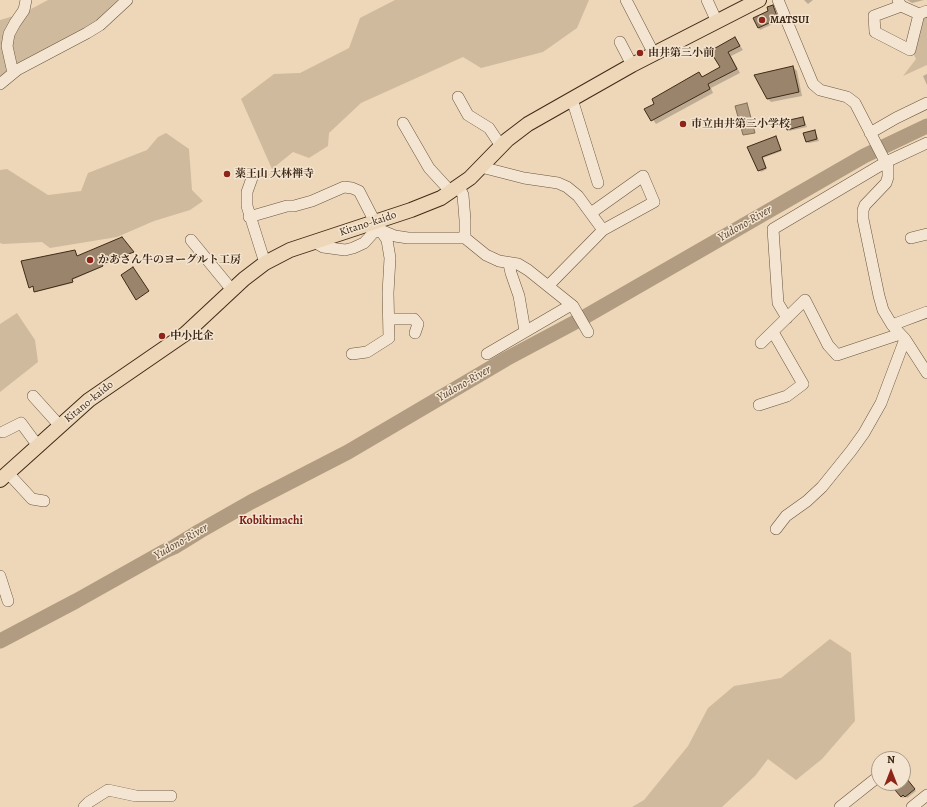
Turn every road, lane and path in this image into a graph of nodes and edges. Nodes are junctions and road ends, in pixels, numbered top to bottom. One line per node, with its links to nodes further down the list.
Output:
1 (26, 0): 13 (street)
2 (127, 0): 13 (street)
3 (626, 0): 11 (street)
4 (707, 0): 9 (street)
5 (759, 0): 9 (main road, Kitano-kaido)
6 (778, 0): 19 (street)
7 (900, 3): 8 (street); 8 (street)
8 (923, 12)
9 (717, 22): 11 (main road, Kitano-kaido)
10 (620, 42): 12 (street)
11 (654, 54): 12 (main road, Kitano-kaido)
12 (632, 65): 16 (main road, Kitano-kaido)
13 (13, 73): 14 (street)
14 (0, 84)
15 (458, 97): 21 (street)
16 (572, 99): 21 (main road, Kitano-kaido); 25 (street)
17 (927, 103): 19 (street)
18 (403, 123): 26 (street)
19 (871, 135): 22 (street)
20 (927, 144): 22 (street)
21 (501, 146): 23 (main road, Kitano-kaido)
22 (885, 162): 41 (street); 43 (street)
23 (481, 167): 26 (main road, Kitano-kaido); 28 (street)
24 (252, 178): 27 (street)
25 (598, 183)
26 (455, 190): 29 (main road, Kitano-kaido); 32 (street)
27 (248, 212): 29 (street); 35 (street)
28 (591, 213): 30 (street); 30 (street)
29 (379, 227): 32 (street); 35 (main road, Kitano-kaido); 42 (street)
30 (603, 230): 37 (street)
31 (927, 234): 33 (street)
32 (465, 238): 36 (street)
33 (911, 238)
34 (191, 240): 38 (street)
35 (265, 263): 38 (main road, Kitano-kaido)
36 (509, 264): 37 (street); 44 (street)
37 (548, 286): 39 (street)
38 (232, 290): 55 (main road, Kitano-kaido)
39 (572, 306): 44 (street); 45 (street)
40 (927, 312): 43 (street)
41 (787, 318): 46 (street); 48 (street)
42 (389, 319): 47 (street); 50 (street)
43 (892, 325): 48 (street)
44 (525, 331): 51 (street)
45 (587, 331)
46 (774, 332): 49 (street); 54 (street)
47 (415, 333)
48 (902, 336): 52 (street); 60 (street)
49 (761, 342)
50 (352, 354)
51 (487, 354)
52 (927, 373)
53 (33, 396): 55 (street)
54 (759, 405)
55 (60, 426): 57 (main road, Kitano-kaido)
56 (3, 432): 57 (street)
57 (38, 446): 58 (main road, Kitano-kaido)
58 (4, 476): 59 (street)
59 (44, 500)
60 (776, 529)
61 (0, 576): 62 (street)
62 (8, 601)
63 (871, 782): 67 (street)
64 (170, 796): 66 (street)
65 (926, 801): 68 (street)
66 (84, 807)
67 (840, 807)
68 (912, 807)

